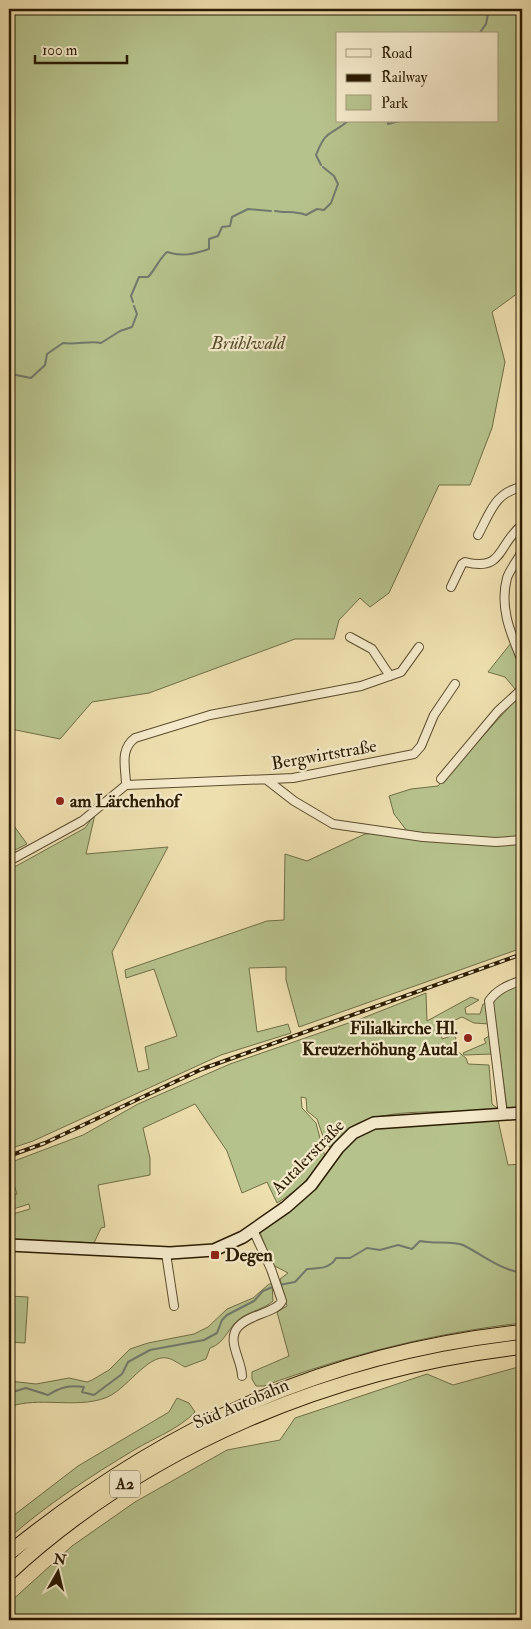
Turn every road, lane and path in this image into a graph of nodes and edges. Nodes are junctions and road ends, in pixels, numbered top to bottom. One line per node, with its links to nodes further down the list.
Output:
1 (522, 487): 3 (street)
2 (522, 525): 5 (street)
3 (478, 535)
4 (522, 551): 8 (street)
5 (451, 587)
6 (350, 637): 9 (street)
7 (419, 647): 9 (street)
8 (522, 661)
9 (390, 676): 14 (street)
10 (455, 684): 13 (street, Bergwirtstraße)
11 (522, 689): 12 (street)
12 (441, 779)
13 (267, 780): 14 (street, Bergwirtstraße); 15 (street)
14 (126, 786): 16 (street)
15 (522, 840)
16 (9, 861)
17 (522, 980): 19 (street)
18 (522, 1113): 19 (main road, Autalerstraße)
19 (503, 1115): 20 (main road, Autalerstraße)
20 (254, 1230): 22 (main road, Autalerstraße); 26 (street)
21 (9, 1245): 22 (main road, Autalerstraße)
22 (166, 1253): 23 (street)
23 (174, 1306)
24 (522, 1332): 27 (highway, Süd Autobahn / A2)
25 (522, 1347): 28 (highway, Süd Autobahn / A2)
26 (242, 1376)
27 (9, 1553)
28 (9, 1573)

